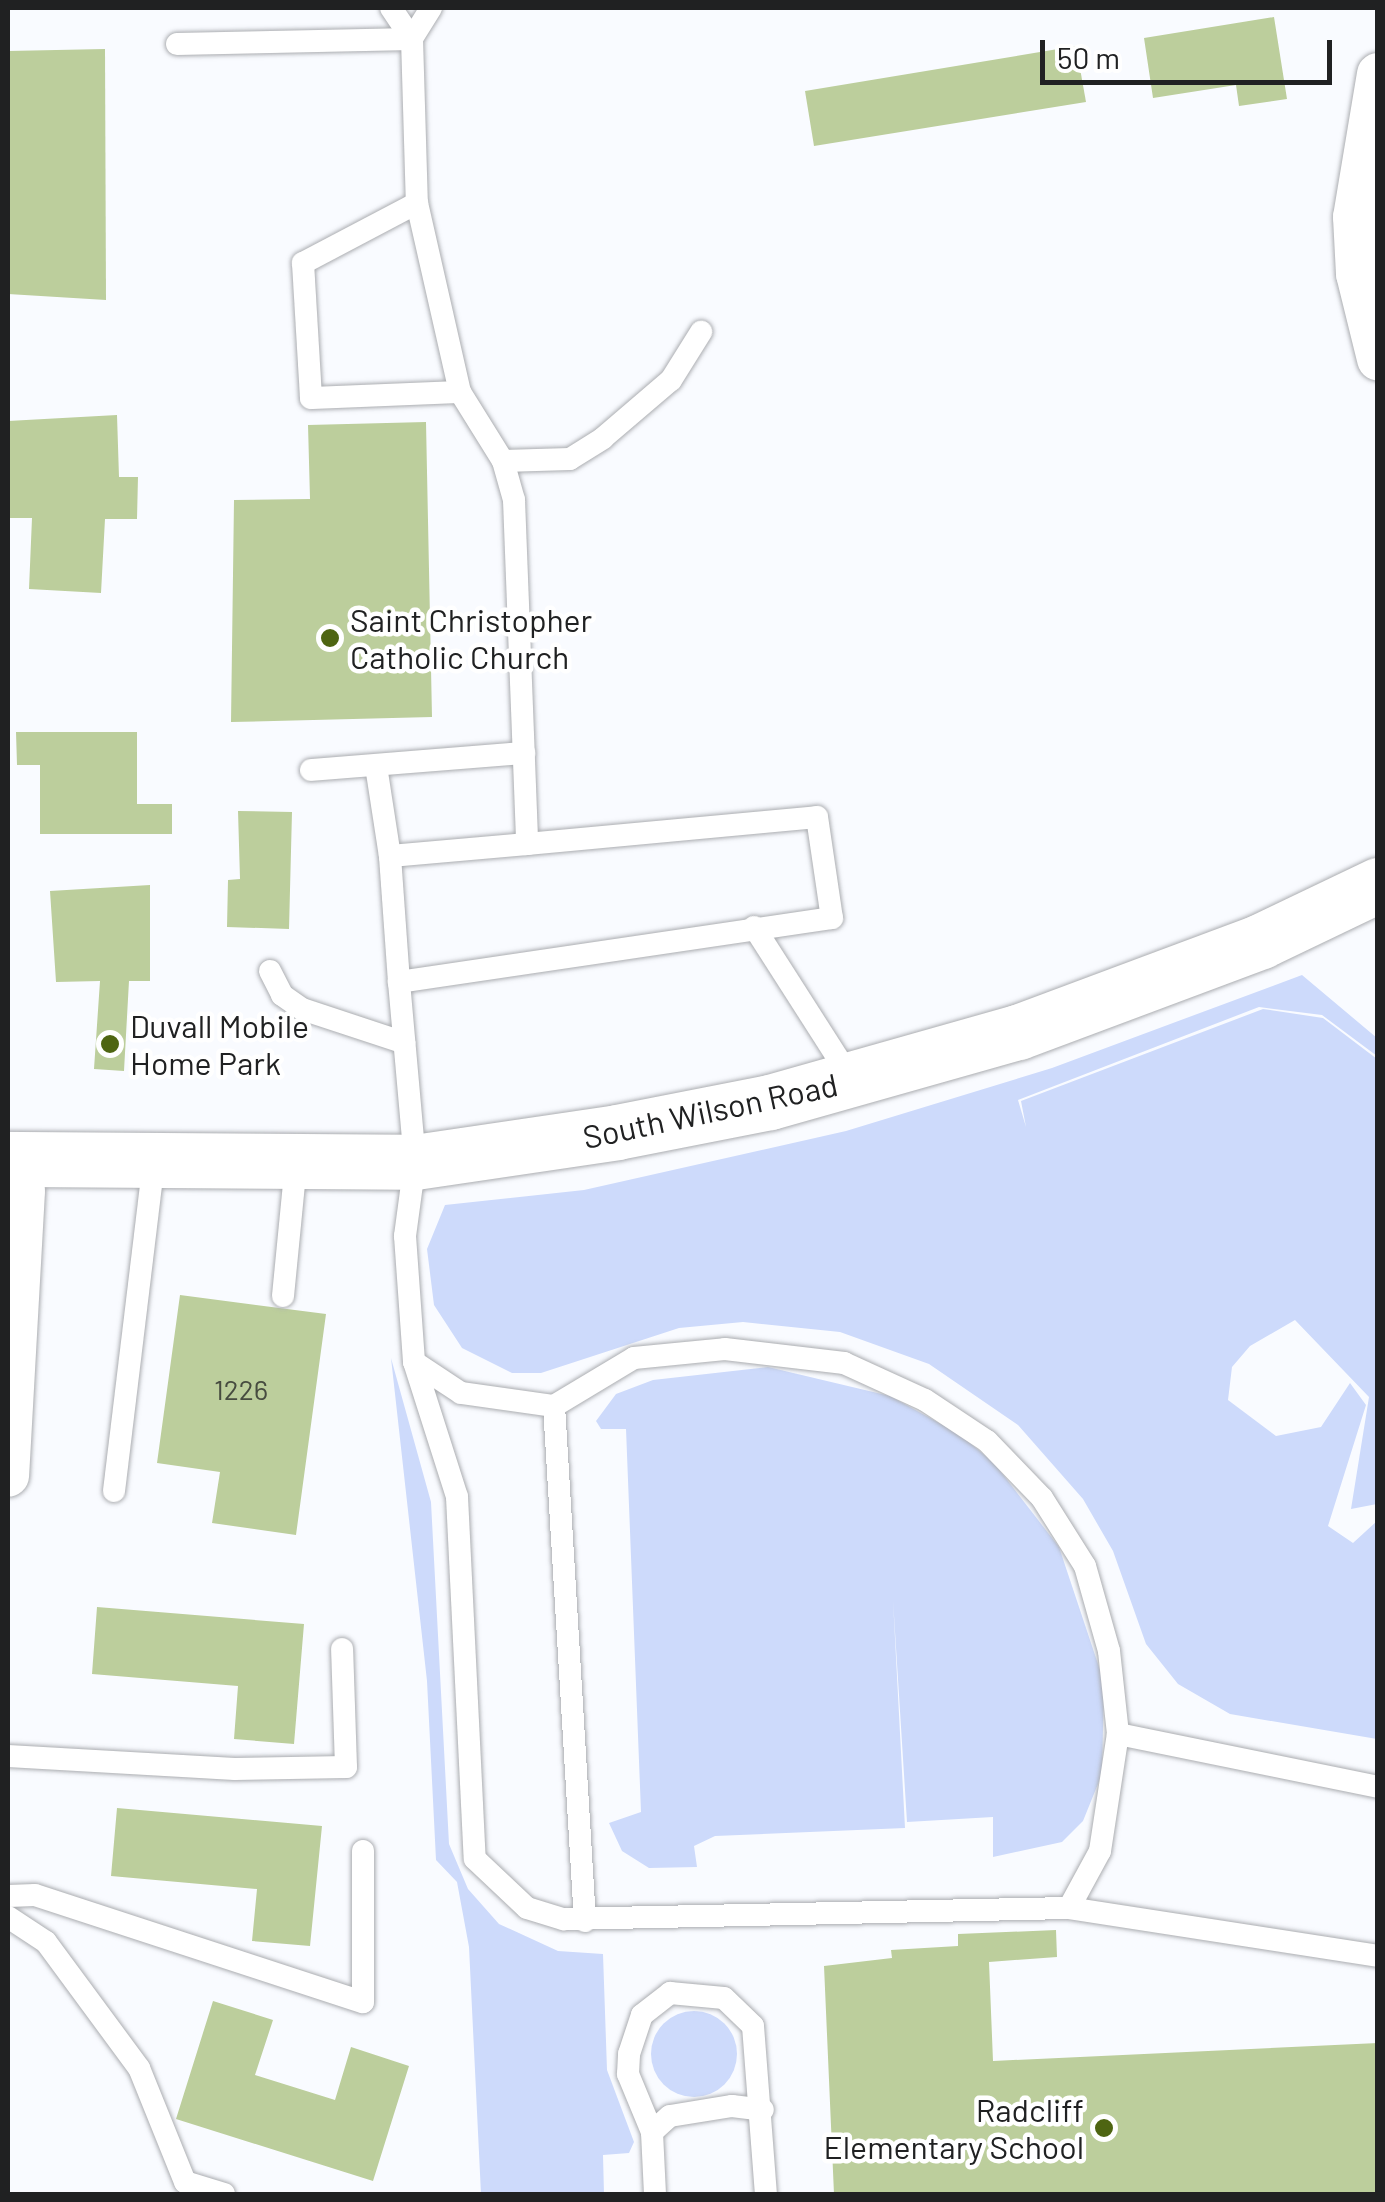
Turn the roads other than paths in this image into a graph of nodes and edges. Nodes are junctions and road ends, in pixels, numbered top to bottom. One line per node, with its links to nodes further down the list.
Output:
1 (391, 8): 3 (lane)
2 (430, 8): 3 (lane)
3 (412, 39): 4 (lane); 6 (lane)
4 (178, 44)
5 (1378, 74): 8 (street)
6 (418, 203): 9 (lane); 9 (lane)
7 (701, 332): 10 (lane)
8 (1378, 359)
9 (460, 392): 10 (lane)
10 (503, 461): 11 (lane)
11 (524, 753): 12 (lane); 14 (lane)
12 (376, 766): 13 (lane); 15 (lane)
13 (311, 770)
14 (528, 844): 15 (lane); 17 (lane)
15 (390, 856): 19 (lane)
16 (1378, 885): 21 (main road, South Wilson Road)
17 (754, 927): 19 (lane); 21 (lane)
18 (270, 971): 20 (lane)
19 (399, 982): 20 (lane)
20 (405, 1043): 24 (lane)
21 (852, 1080): 24 (main road, South Wilson Road)
22 (8, 1158): 23 (main road, South Wilson Road)
23 (154, 1162): 25 (main road, South Wilson Road); 31 (lane)
24 (415, 1162): 25 (main road, South Wilson Road); 28 (lane)
25 (296, 1163): 27 (lane)
26 (8, 1174): 30 (street)
27 (283, 1296)
28 (414, 1362): 29 (lane); 40 (lane)
29 (554, 1406): 33 (lane); 40 (lane)
30 (8, 1476)
31 (114, 1491)
32 (342, 1649): 34 (lane)
33 (1118, 1734): 35 (lane); 38 (lane)
34 (8, 1756)
35 (1378, 1787)
36 (364, 1851): 37 (lane)
37 (8, 1896)
38 (1069, 1908): 40 (lane); 41 (lane)
39 (8, 1917): 44 (lane)
40 (585, 1921)
41 (1378, 1956)
42 (763, 2110): 43 (lane); 43 (lane); 46 (lane)
43 (652, 2132): 45 (lane)
44 (224, 2194)
45 (656, 2194)
46 (766, 2194)

